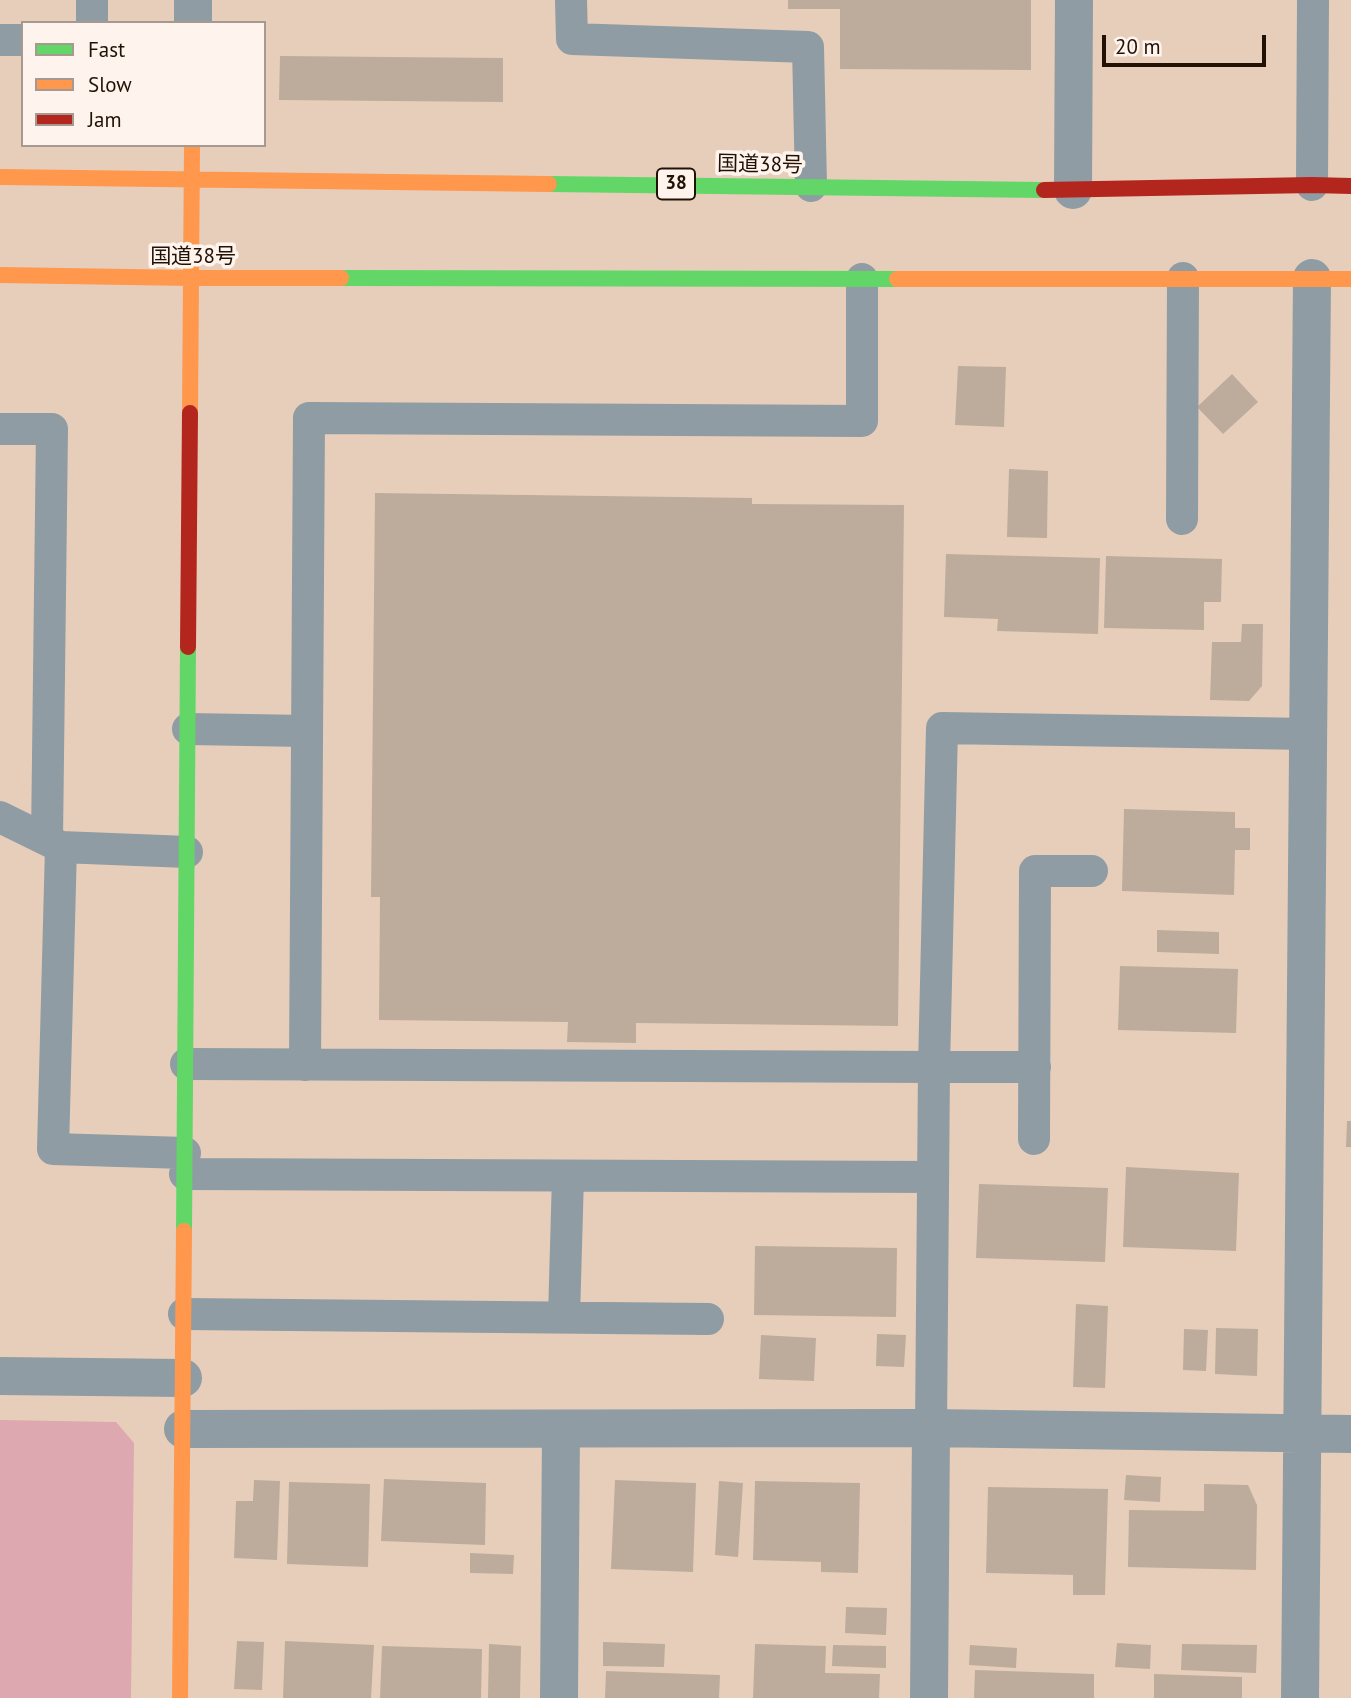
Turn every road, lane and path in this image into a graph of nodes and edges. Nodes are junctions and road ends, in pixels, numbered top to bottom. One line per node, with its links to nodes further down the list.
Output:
1 (92, 0): 6 (lane)
2 (193, 0): 7 (street)
3 (572, 0): 14 (lane)
4 (1074, 0): 16 (street)
5 (1313, 0): 13 (lane)
6 (92, 21)
7 (193, 21)
8 (0, 40): 9 (lane)
9 (21, 40)
10 (192, 147): 12 (main road)
11 (0, 177): 12 (main road, 国道38号 / 38)
12 (192, 179): 14 (main road, 国道38号 / 38); 18 (main road)
13 (1312, 185): 15 (main road, 国道38号 / 38); 16 (main road, 国道38号 / 38)
14 (811, 186): 16 (main road, 国道38号 / 38)
15 (1351, 186)
16 (1073, 190)
17 (0, 275): 18 (main road, 国道38号)
18 (192, 278): 21 (main road, 国道38号); 25 (main road)
19 (1182, 278): 20 (main road, 国道38号); 21 (main road, 国道38号); 24 (lane)
20 (1312, 278): 22 (main road, 国道38号); 27 (street)
21 (862, 279): 26 (lane)
22 (1351, 279)
23 (0, 429): 29 (lane)
24 (1182, 519)
25 (188, 729): 26 (lane); 30 (main road)
26 (307, 731): 33 (lane)
27 (1308, 734): 34 (lane); 48 (street)
28 (0, 817): 29 (lane)
29 (54, 843): 30 (lane); 37 (lane)
30 (187, 852): 32 (main road)
31 (1092, 871): 35 (lane)
32 (186, 1064): 33 (lane); 37 (main road)
33 (305, 1065): 34 (lane)
34 (934, 1067): 35 (lane); 39 (lane)
35 (1035, 1067): 36 (lane)
36 (1034, 1139)
37 (185, 1163): 38 (lane); 40 (main road)
38 (568, 1176): 39 (lane); 41 (lane)
39 (933, 1177): 47 (lane)
40 (184, 1314): 41 (lane); 44 (main road)
41 (564, 1317): 42 (lane)
42 (708, 1319)
43 (0, 1376): 44 (street)
44 (183, 1378): 45 (main road)
45 (183, 1429): 46 (street); 50 (main road)
46 (561, 1429): 47 (street); 51 (street)
47 (931, 1429): 48 (street); 52 (street)
48 (1302, 1434): 49 (street); 53 (street)
49 (1351, 1434)
50 (180, 1698)
51 (559, 1698)
52 (929, 1698)
53 (1300, 1698)

